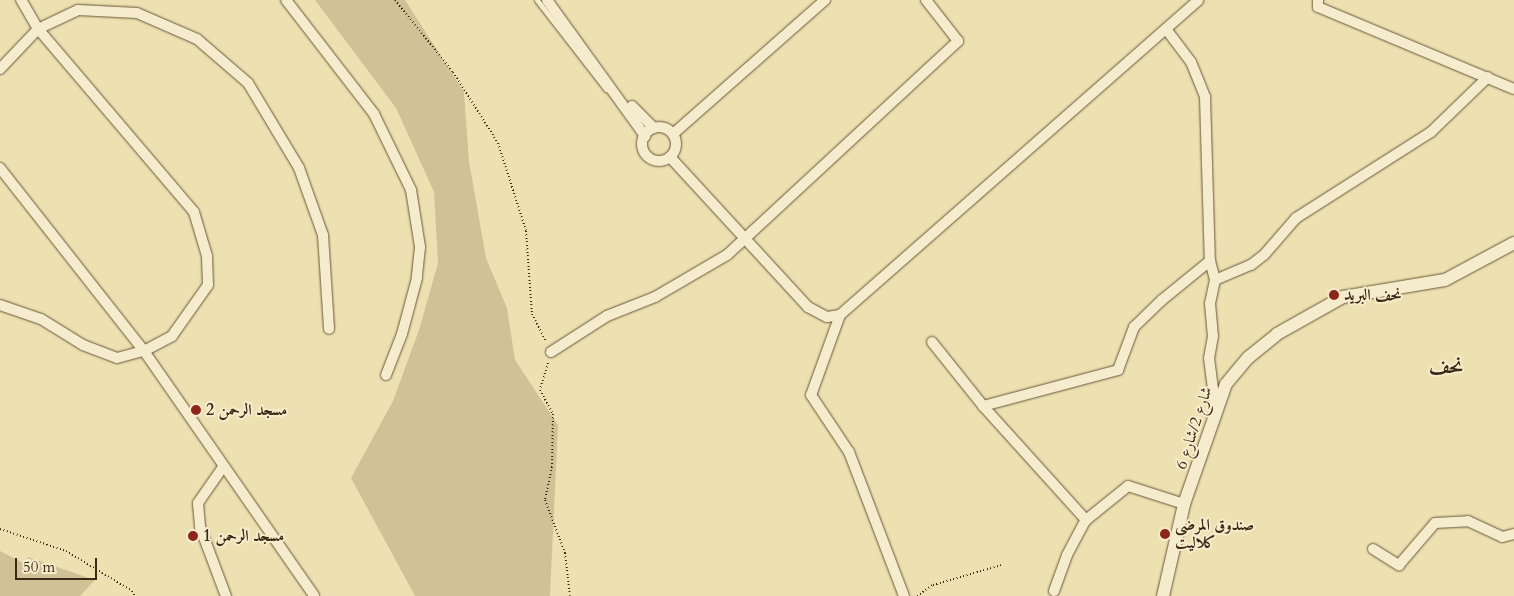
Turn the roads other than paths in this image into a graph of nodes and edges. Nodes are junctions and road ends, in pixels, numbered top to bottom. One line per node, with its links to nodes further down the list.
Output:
1 (20, 0): 10 (street)
2 (286, 0): 31 (street)
3 (538, 0): 15 (lane)
4 (547, 0): 15 (street)
5 (555, 0): 16 (street)
6 (825, 0): 17 (street)
7 (926, 0): 21 (street)
8 (1198, 0): 11 (street)
9 (1318, 0): 13 (street)
10 (38, 29): 12 (street); 27 (street); 29 (street)
11 (1166, 29): 23 (street); 26 (street)
12 (0, 69)
13 (1488, 77): 14 (street); 24 (street)
14 (1514, 89)
15 (634, 118): 18 (street)
16 (654, 128): 17 (street); 18 (street)
17 (673, 134): 19 (street)
18 (645, 136): 19 (street)
19 (670, 157): 21 (street)
20 (0, 168): 29 (street)
21 (745, 237): 26 (street); 30 (street)
22 (1514, 243): 33 (street, شارع 2/شارع 6)
23 (1210, 262): 24 (street); 32 (street)
24 (1215, 280): 33 (street)
25 (0, 305): 29 (street)
26 (840, 315): 42 (street)
27 (329, 329)
28 (932, 342): 32 (street)
29 (144, 351): 34 (street)
30 (551, 352)
31 (386, 375)
32 (983, 406): 36 (street)
33 (1216, 412): 35 (street, شارع 2/شارع 6)
34 (222, 467): 40 (street); 41 (street)
35 (1184, 504): 36 (street); 43 (street, شارع 2/شارع 6)
36 (1086, 520): 39 (street)
37 (1514, 534): 38 (street)
38 (1373, 549)
39 (1054, 591)
40 (226, 596)
41 (314, 596)
42 (904, 596)
43 (1162, 596)

